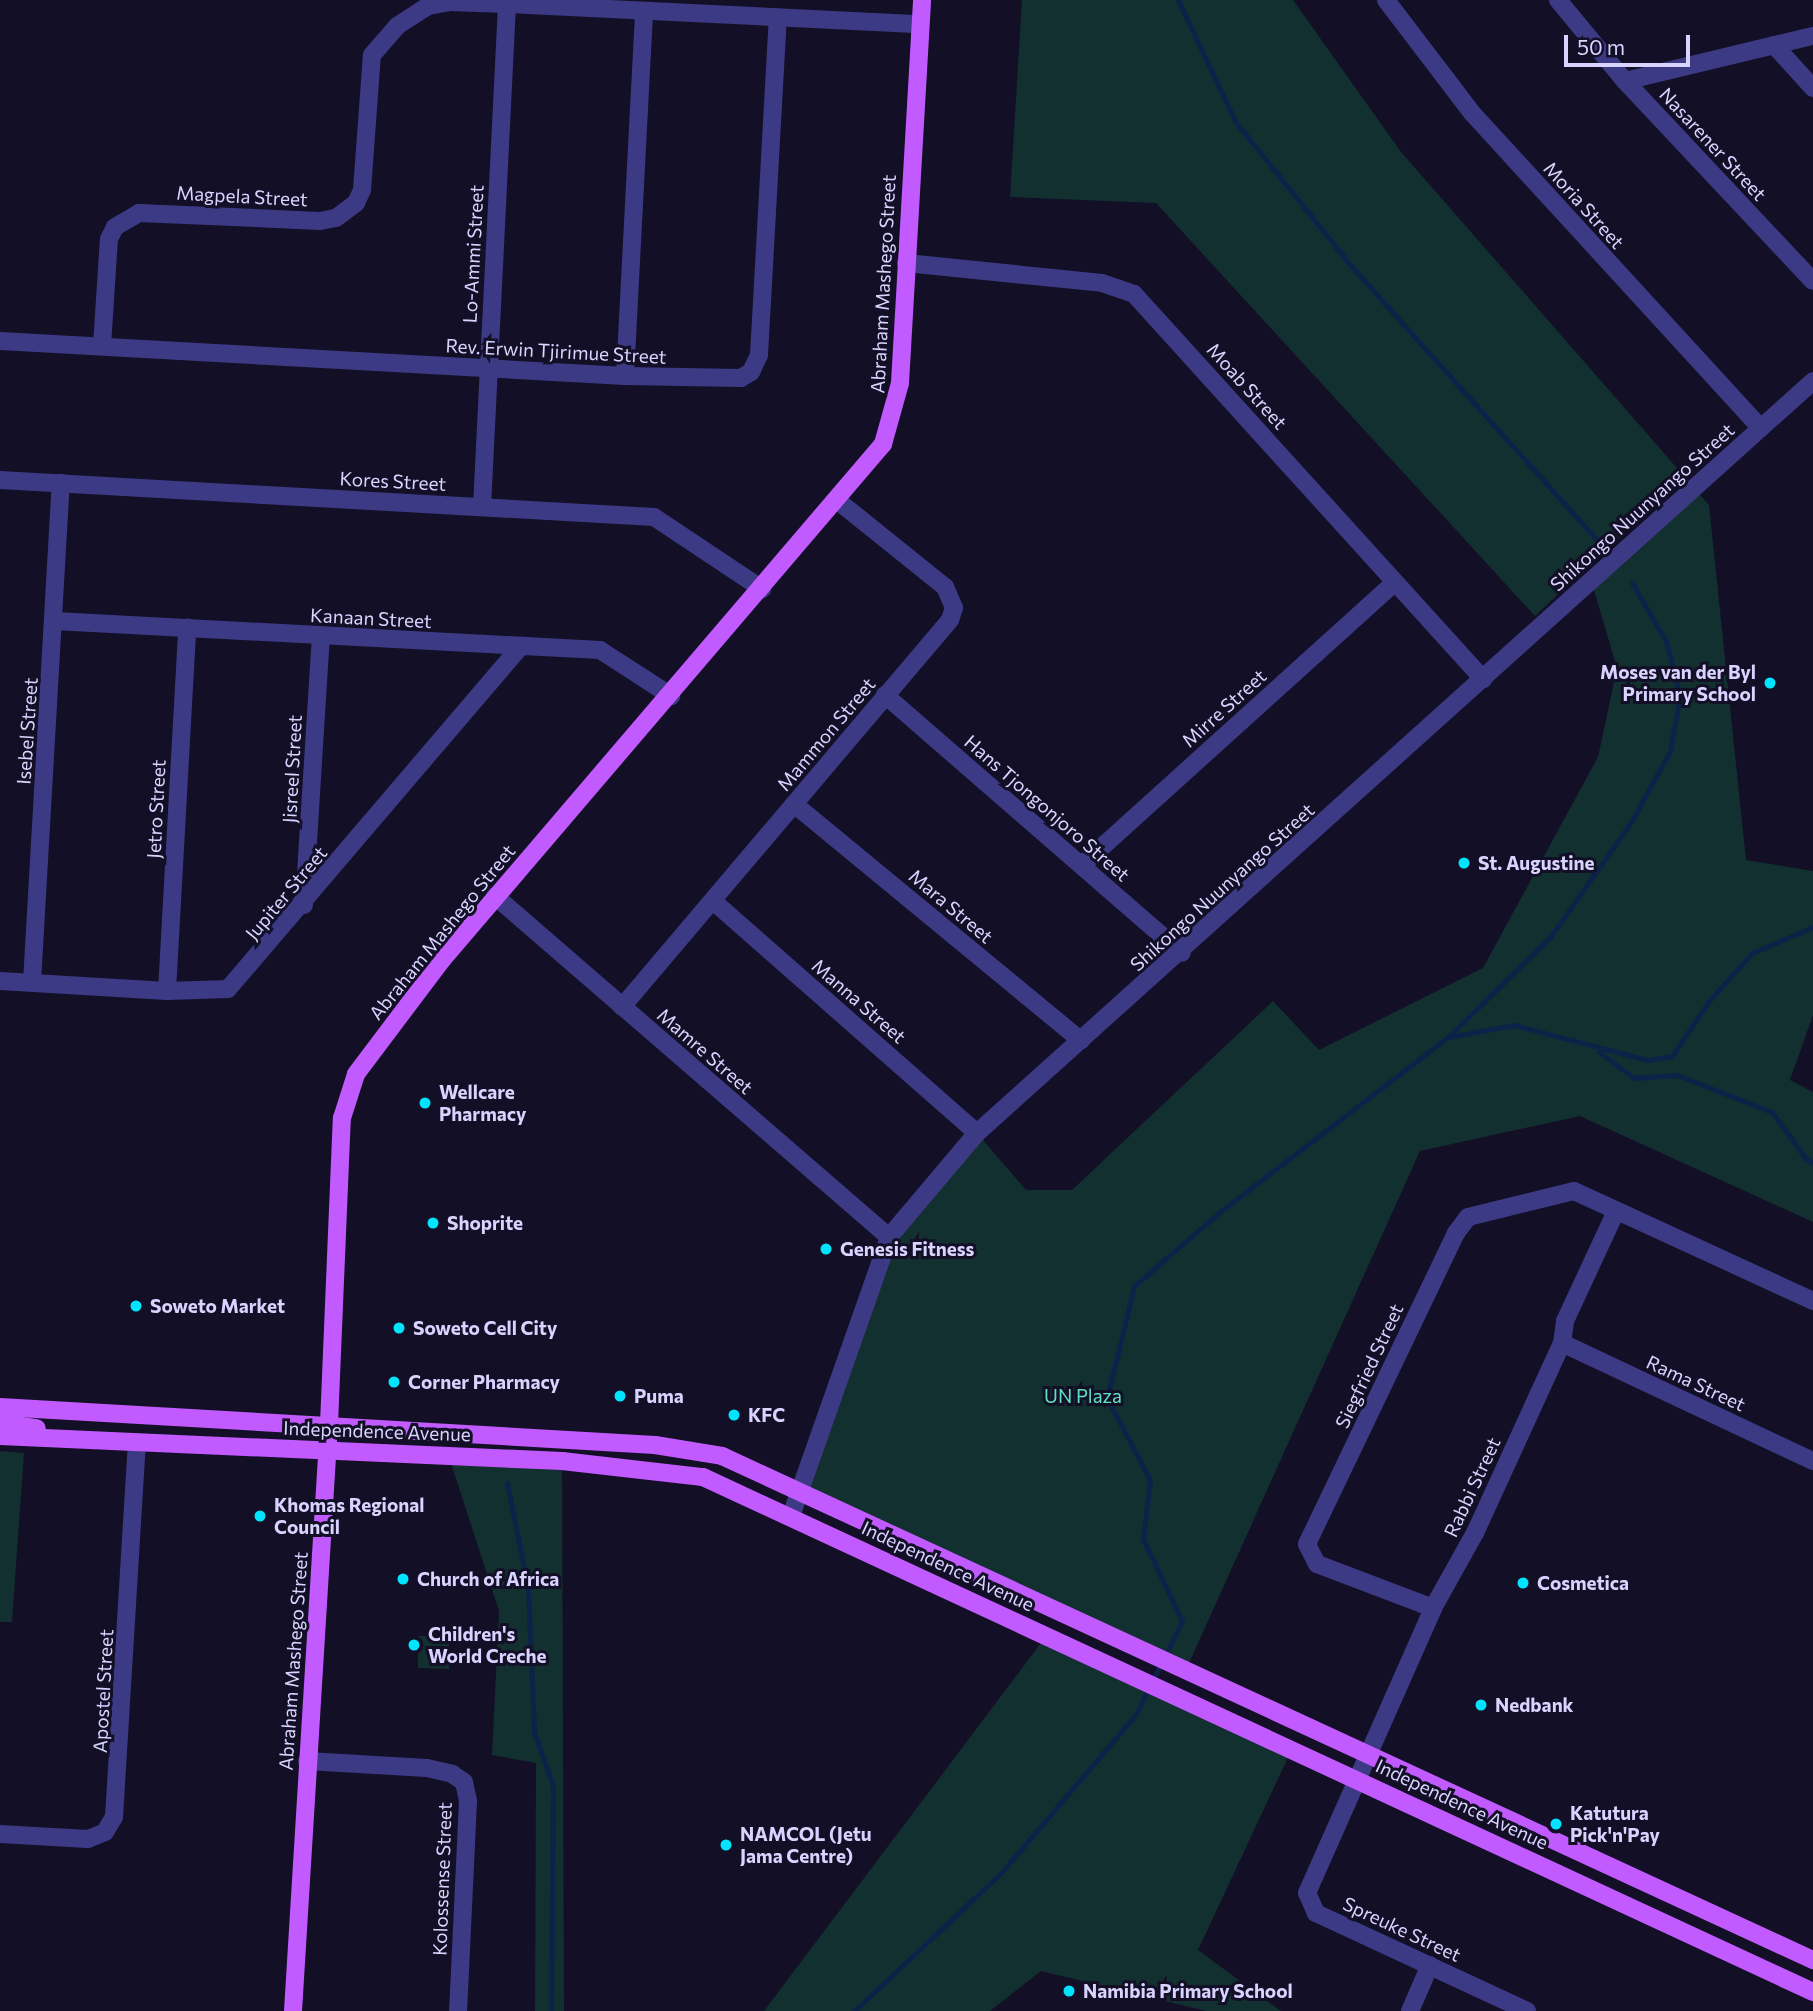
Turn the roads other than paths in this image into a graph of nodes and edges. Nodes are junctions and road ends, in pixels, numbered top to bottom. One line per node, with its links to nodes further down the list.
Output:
1 (922, 0): 7 (main road, Abraham Mashego Street)
2 (1386, 0): 19 (street, Moria Street)
3 (1558, 0): 10 (street, Nasarener Street)
4 (507, 4): 5 (street, Magpela Street); 15 (street, Magpela Street); 16 (street, Lo-Ammi Street)
5 (644, 11): 6 (street, Magpela Street); 17 (street)
6 (778, 18): 7 (street, Magpela Street); 17 (street, Rev. Erwin Tjirimue Street)
7 (920, 24): 12 (main road, Abraham Mashego Street)
8 (1813, 36): 9 (street)
9 (1774, 46): 10 (street); 11 (street)
10 (1625, 81): 13 (street, Nasarener Street)
11 (1813, 88)
12 (906, 264): 22 (main road, Abraham Mashego Street); 24 (street, Moab Street)
13 (1813, 281)
14 (0, 341): 15 (street, Rev. Erwin Tjirimue Street)
15 (102, 346): 16 (street, Rev. Erwin Tjirimue Street)
16 (488, 368): 17 (street, Rev. Erwin Tjirimue Street); 23 (street, Lo-Ammi Street)
17 (625, 376)
18 (1813, 381): 19 (street, Shikongo Nuunyango Street)
19 (1761, 428): 30 (street, Shikongo Nuunyango Street)
20 (0, 480): 21 (street, Kores Street)
21 (61, 483): 23 (street, Kores Street); 26 (street, Isebel Street)
22 (838, 501): 25 (main road, Abraham Mashego Street); 31 (street, Mammon Street)
23 (482, 507): 25 (street, Kores Street)
24 (1394, 583): 30 (street, Moab Street); 34 (street, Mirre Street)
25 (762, 589): 32 (main road, Abraham Mashego Street)
26 (55, 621): 27 (street, Kanaan Street); 40 (street, Isebel Street)
27 (187, 628): 28 (street, Kanaan Street); 41 (street, Jetro Street)
28 (320, 637): 29 (street, Kanaan Street); 37 (street, Jisreel Street)
29 (521, 646): 32 (street, Kanaan Street); 37 (street, Jupiter Street)
30 (1483, 680): 38 (street, Shikongo Nuunyango Street)
31 (885, 695): 33 (street, Mammon Street); 34 (street, Hans Tjongonjoro Street)
32 (671, 696): 35 (main road, Abraham Mashego Street)
33 (794, 804): 36 (street, Mammon Street); 43 (street, Mara Street)
34 (1082, 865): 38 (street, Hans Tjongonjoro Street)
35 (495, 896): 42 (street, Mamre Street); 51 (main road, Abraham Mashego Street)
36 (713, 901): 42 (street, Mammon Street); 44 (street, Manna Street)
37 (304, 905): 41 (street, Jupiter Street)
38 (1182, 953): 43 (street, Shikongo Nuunyango Street)
39 (0, 981): 40 (street, Jupiter Street)
40 (32, 982): 41 (street, Jupiter Street)
41 (167, 991)
42 (622, 1007): 46 (street, Mamre Street)
43 (1081, 1041): 44 (street, Shikongo Nuunyango Street)
44 (976, 1133): 46 (street, Shikongo Nuunyango Street)
45 (1616, 1211): 47 (street); 48 (street, Rabbi Street); 59 (street, Siegfried Street)
46 (889, 1237): 57 (street, Shikongo Nuunyango Street)
47 (1813, 1301)
48 (1562, 1343): 56 (street, Rama Street); 59 (street, Rabbi Street)
49 (0, 1407): 51 (main road, Independence Avenue)
50 (0, 1423): 53 (main road)
51 (329, 1424): 55 (main road, Abraham Mashego Street); 57 (main road, Independence Avenue)
52 (0, 1436): 53 (main road, Independence Avenue)
53 (117, 1442): 54 (main road, Independence Avenue)
54 (137, 1443): 55 (main road, Independence Avenue); 63 (street, Apostel Street)
55 (327, 1450): 58 (main road, Independence Avenue); 61 (main road, Abraham Mashego Street)
56 (1813, 1461)
57 (799, 1491): 58 (street, Shikongo Nuunyango Street); 60 (main road, Independence Avenue)
58 (790, 1516): 62 (main road, Independence Avenue)
59 (1433, 1608): 60 (street, Rabbi Street)
60 (1370, 1759): 62 (street, Rabbi Street); 64 (main road, Independence Avenue)
61 (307, 1761): 67 (main road, Abraham Mashego Street); 68 (street, Kolossense Street)
62 (1360, 1780): 65 (street, Spreuke Street); 66 (main road, Independence Avenue)
63 (0, 1834)
64 (1813, 1961)
65 (1430, 1965): 69 (street); 70 (street, Spreuke Street)
66 (1813, 1992)
67 (293, 2011)
68 (458, 2011)
69 (1410, 2011)
70 (1527, 2011)

